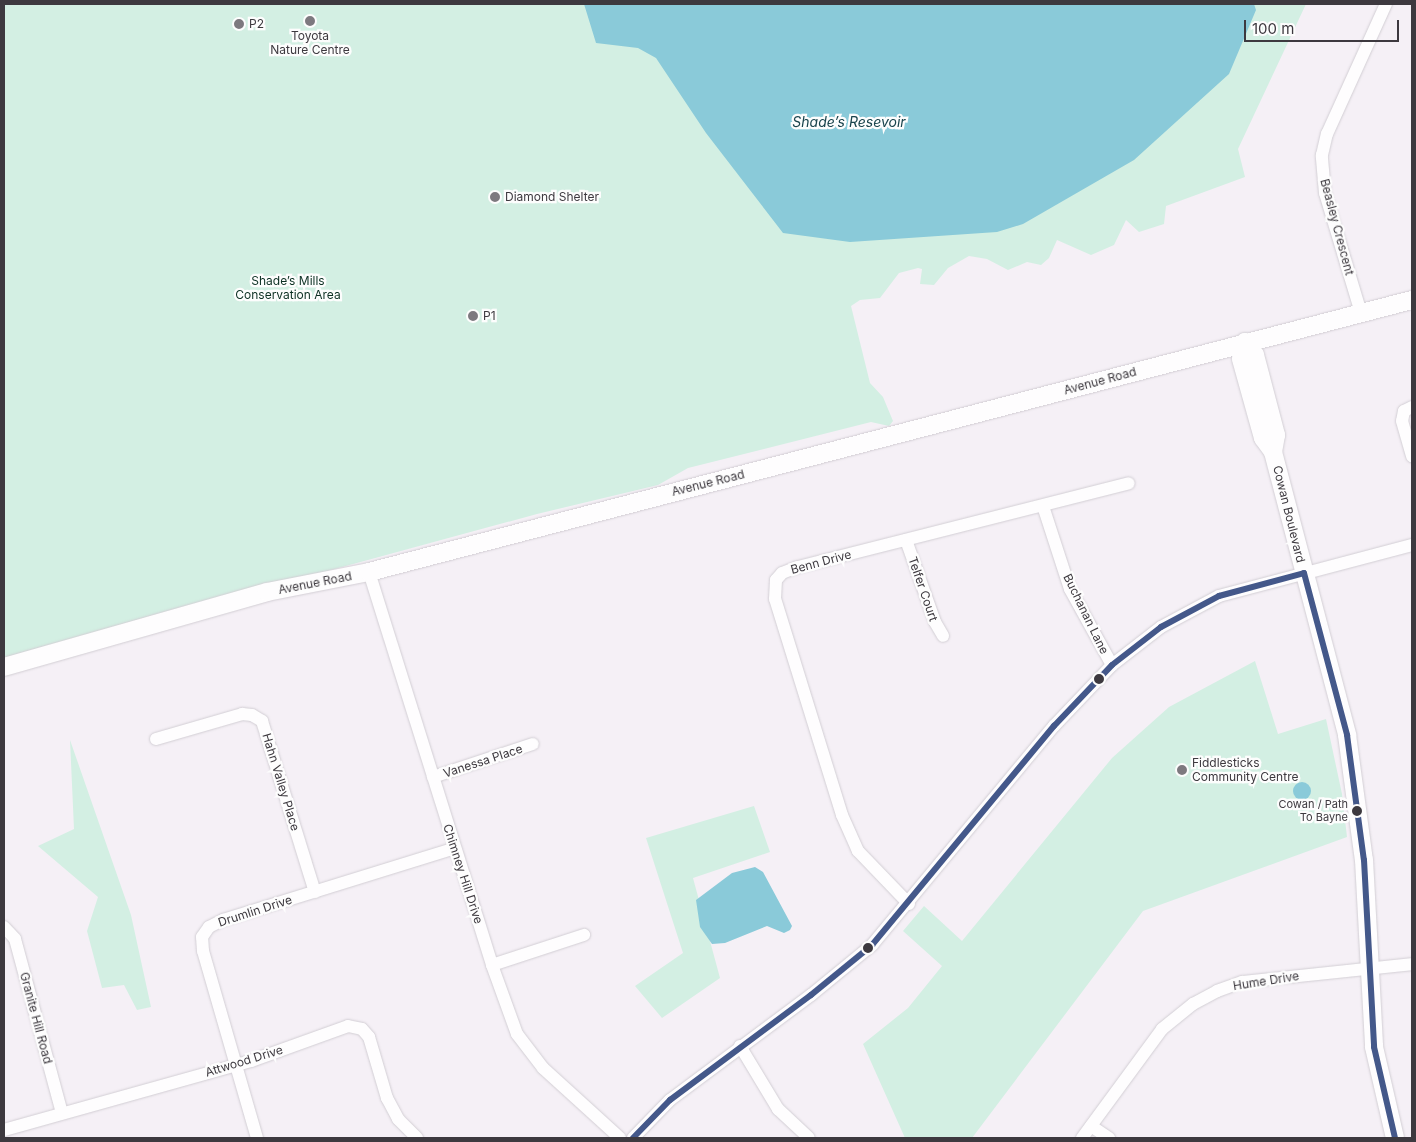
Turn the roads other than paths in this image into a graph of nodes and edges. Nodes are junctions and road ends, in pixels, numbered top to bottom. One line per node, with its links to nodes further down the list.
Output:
1 (1386, 4): 3 (street, Beasley Crescent)
2 (1412, 300): 3 (street, Avenue Road)
3 (1361, 313): 4 (street, Avenue Road)
4 (1245, 342): 11 (street, Avenue Road); 12 (street, Cowan Boulevard)
5 (1412, 407): 6 (street)
6 (1412, 457)
7 (1128, 483): 8 (street, Benn Drive)
8 (1043, 506): 9 (street, Benn Drive); 14 (street, Buchanan Lane)
9 (906, 540): 13 (street, Telfer Court); 21 (street, Benn Drive)
10 (1412, 545): 12 (street)
11 (369, 572): 15 (street, Avenue Road); 18 (street, Chimney Hill Drive)
12 (1304, 573): 14 (street); 26 (street, Cowan Boulevard)
13 (943, 636)
14 (1112, 664): 21 (street)
15 (4, 667)
16 (156, 739): 20 (street, Hahn Valley Place)
17 (534, 744): 18 (street, Vanessa Place)
18 (433, 777): 19 (street, Chimney Hill Drive)
19 (455, 848): 20 (street, Drumlin Drive); 25 (street, Chimney Hill Drive)
20 (315, 892): 28 (street, Drumlin Drive)
21 (909, 904): 27 (street)
22 (4, 927): 29 (street, Granite Hill Road)
23 (584, 935): 25 (street)
24 (1412, 964): 26 (street, Hume Drive)
25 (492, 965): 34 (street, Chimney Hill Drive)
26 (1368, 968): 30 (street, Hume Drive); 39 (street, Cowan Boulevard)
27 (740, 1046): 35 (street); 36 (street)
28 (235, 1065): 29 (street, Attwood Drive); 32 (street, Drumlin Drive); 33 (street, Attwood Drive)
29 (62, 1114): 31 (street, Attwood Drive)
30 (1091, 1126): 37 (street, Hume Drive); 38 (street)
31 (4, 1130)
32 (257, 1138)
33 (417, 1138)
34 (620, 1138)
35 (633, 1138)
36 (809, 1138)
37 (1082, 1138)
38 (1109, 1138)
39 (1395, 1138)

